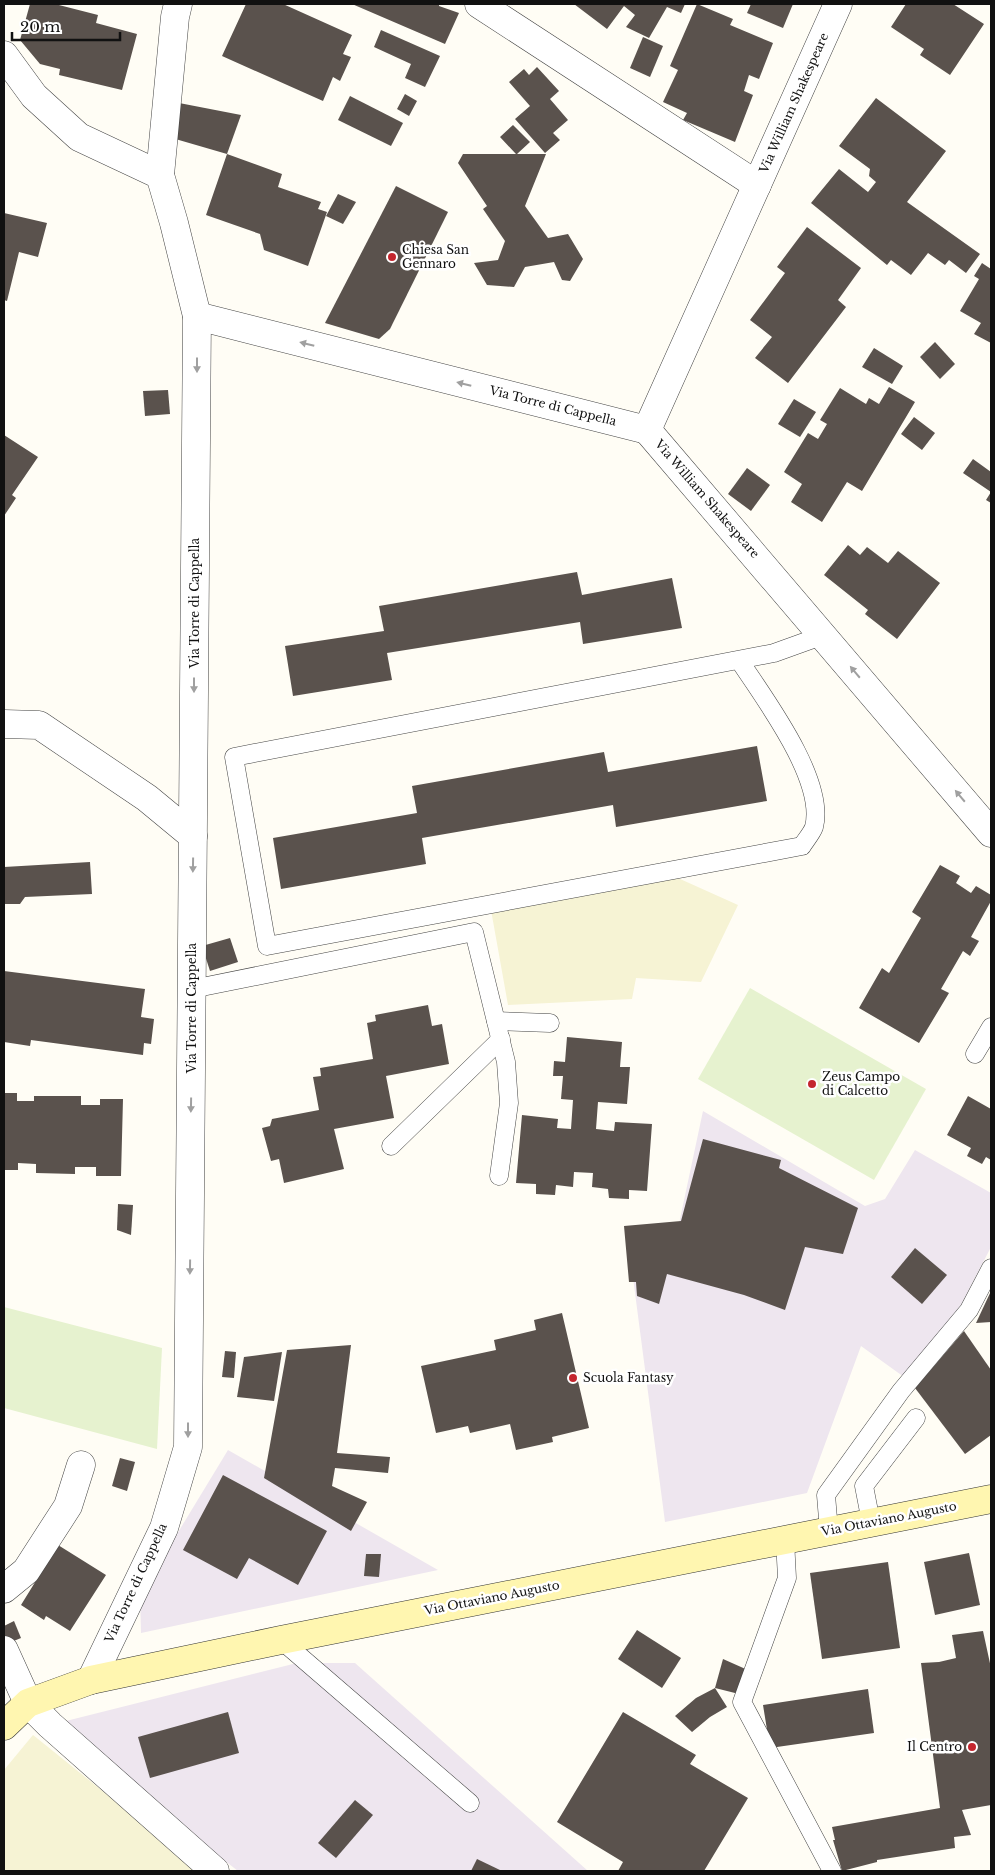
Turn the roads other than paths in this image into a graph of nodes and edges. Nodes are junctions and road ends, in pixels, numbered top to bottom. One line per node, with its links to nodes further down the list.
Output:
1 (178, 4): 5 (street, Via Torre di Cappella)
2 (479, 4): 6 (street)
3 (838, 4): 6 (street, Via William Shakespeare)
4 (4, 55): 5 (street)
5 (160, 176): 7 (street, Via Torre di Cappella)
6 (757, 185): 8 (street, Via William Shakespeare)
7 (197, 316): 8 (street, Via Torre di Cappella, one-way to 7); 13 (street, Via Torre di Cappella, one-way to 13)
8 (647, 430): 9 (street, Via William Shakespeare)
9 (824, 635): 10 (lane); 12 (street, Via William Shakespeare, one-way to 9)
10 (739, 660): 10 (lane)
11 (4, 724): 13 (street)
12 (991, 833)
13 (193, 836): 14 (street, Via Torre di Cappella, one-way to 14)
14 (192, 990): 15 (lane); 32 (street, Via Torre di Cappella, one-way to 32)
15 (496, 1020): 16 (lane); 18 (lane)
16 (550, 1023)
17 (991, 1027): 19 (lane)
18 (501, 1039): 20 (lane); 21 (lane)
19 (975, 1054)
20 (391, 1146)
21 (499, 1176)
22 (991, 1268): 27 (lane)
23 (916, 1418): 26 (lane)
24 (81, 1465): 29 (street)
25 (991, 1499): 26 (street, Via Ottaviano Augusto)
26 (871, 1522): 27 (street, Via Ottaviano Augusto)
27 (829, 1531): 28 (street, Via Ottaviano Augusto)
28 (785, 1540): 30 (street, Via Ottaviano Augusto); 37 (lane)
29 (4, 1589)
30 (281, 1640): 32 (street, Via Ottaviano Augusto); 35 (lane)
31 (4, 1650): 33 (street)
32 (91, 1680): 33 (street, Via Ottaviano Augusto)
33 (28, 1703): 34 (street, Via Ottaviano Augusto); 36 (street)
34 (4, 1726)
35 (470, 1803)
36 (214, 1871)
37 (832, 1871)

